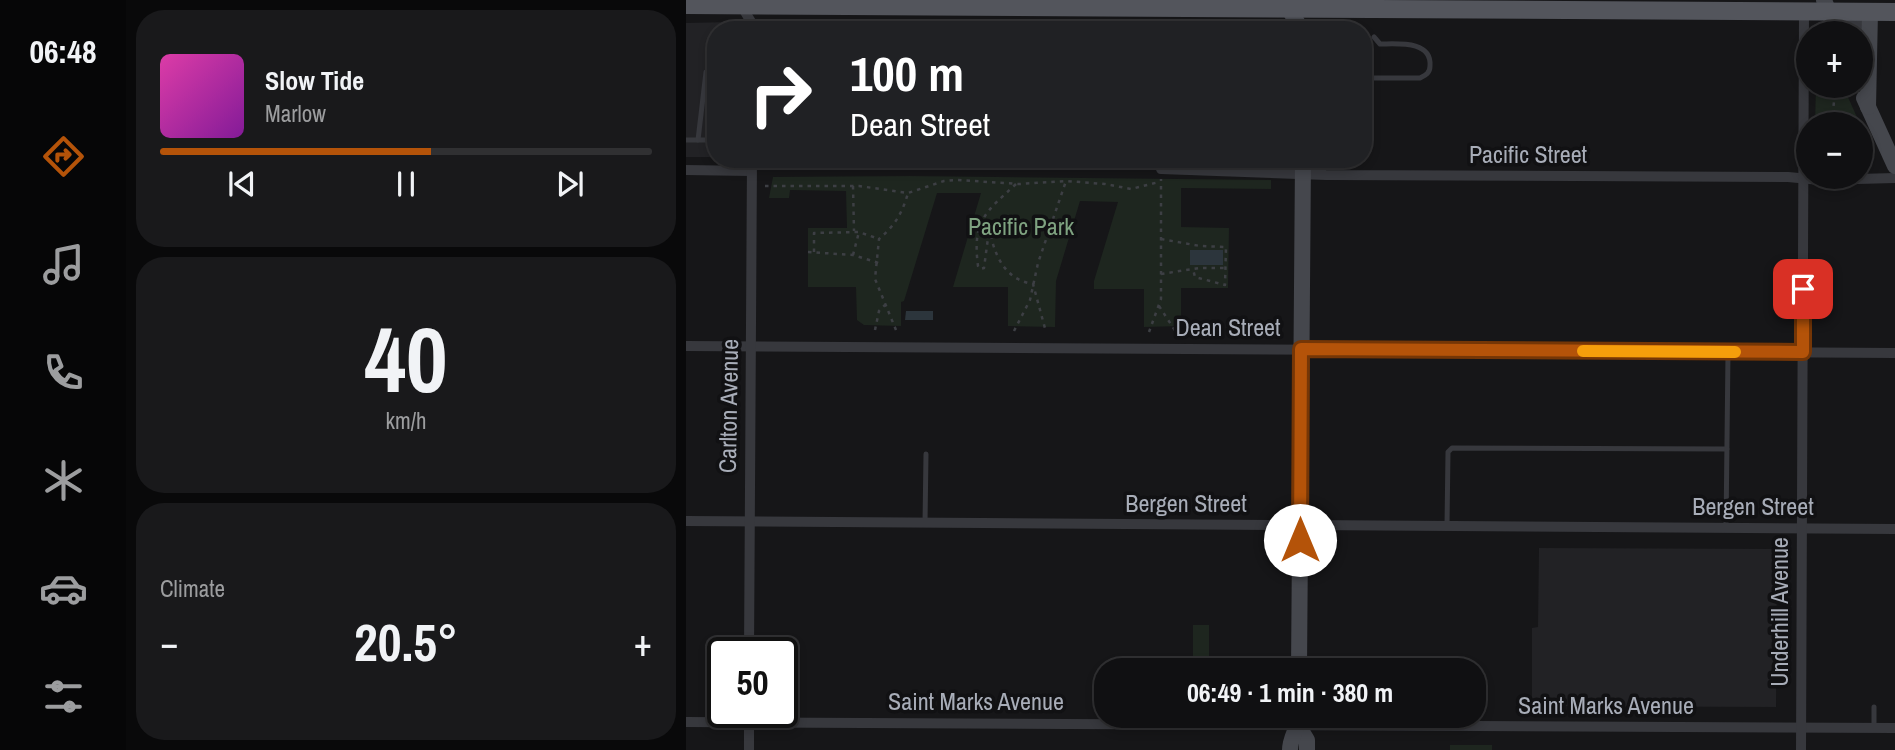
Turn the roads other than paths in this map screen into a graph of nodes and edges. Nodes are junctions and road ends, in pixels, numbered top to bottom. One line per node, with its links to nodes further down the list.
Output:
1 (739, 3): 2 (main road); 4 (main road); 10 (street)
2 (1071, 4): 3 (main road)
3 (1286, 4): 5 (main road); 11 (main road)
4 (686, 5)
5 (1446, 5): 7 (main road)
6 (1826, 6): 7 (main road); 8 (main road)
7 (1804, 12): 17 (street, Underhill Avenue)
8 (1870, 12): 9 (main road); 16 (main road)
9 (1895, 12)
10 (749, 21)
11 (1297, 21)
12 (1374, 37): 14 (lane)
13 (707, 72): 19 (lane)
14 (1372, 78)
15 (1864, 98): 16 (main road)
16 (1868, 107): 21 (main road)
17 (1803, 112)
18 (686, 140): 19 (lane)
19 (698, 140): 20 (lane)
20 (707, 140)
21 (1895, 166)
22 (712, 168): 27 (street)
23 (752, 168): 34 (street, Carlton Avenue)
24 (1285, 168): 28 (street, Pacific Street)
25 (1303, 168): 35 (main road)
26 (1348, 168): 29 (street, Pacific Street)
27 (686, 170)
28 (1161, 175)
29 (1796, 178)
30 (1873, 178): 31 (street, Pacific Street)
31 (1895, 178)
32 (1803, 189): 37 (street, Underhill Avenue)
33 (686, 346): 34 (street, Dean Street)
34 (751, 346): 35 (street, Dean Street); 42 (street, Carlton Avenue)
35 (1301, 349): 36 (street, Dean Street); 44 (main road)
36 (1728, 352): 37 (street, Dean Street); 39 (lane)
37 (1803, 352): 38 (street, Dean Street); 47 (street, Underhill Avenue)
38 (1895, 353)
39 (1727, 449): 45 (lane); 46 (lane)
40 (926, 454): 43 (lane)
41 (686, 522): 42 (street, Bergen Street)
42 (749, 522): 43 (street, Bergen Street); 49 (street, Carlton Avenue)
43 (925, 523): 44 (street, Bergen Street)
44 (1301, 525): 45 (street, Bergen Street); 50 (main road)
45 (1447, 526): 46 (street, Bergen Street)
46 (1727, 528): 47 (street, Bergen Street)
47 (1802, 528): 48 (street, Bergen Street); 60 (street, Underhill Avenue)
48 (1895, 529)
49 (749, 637)
50 (1299, 658)
51 (1874, 708): 61 (lane)
52 (798, 717): 53 (street, Saint Marks Avenue)
53 (1094, 719)
54 (707, 720): 55 (street, Saint Marks Avenue)
55 (686, 722)
56 (1486, 723): 60 (street, Saint Marks Avenue)
57 (749, 728): 63 (street)
58 (1295, 728): 64 (main road)
59 (1302, 728): 65 (main road)
60 (1801, 728): 61 (street, Saint Marks Avenue); 66 (street, Underhill Avenue)
61 (1874, 728): 62 (street, Saint Marks Avenue)
62 (1895, 728)
63 (749, 750)
64 (1290, 750)
65 (1307, 750)
66 (1801, 750)

